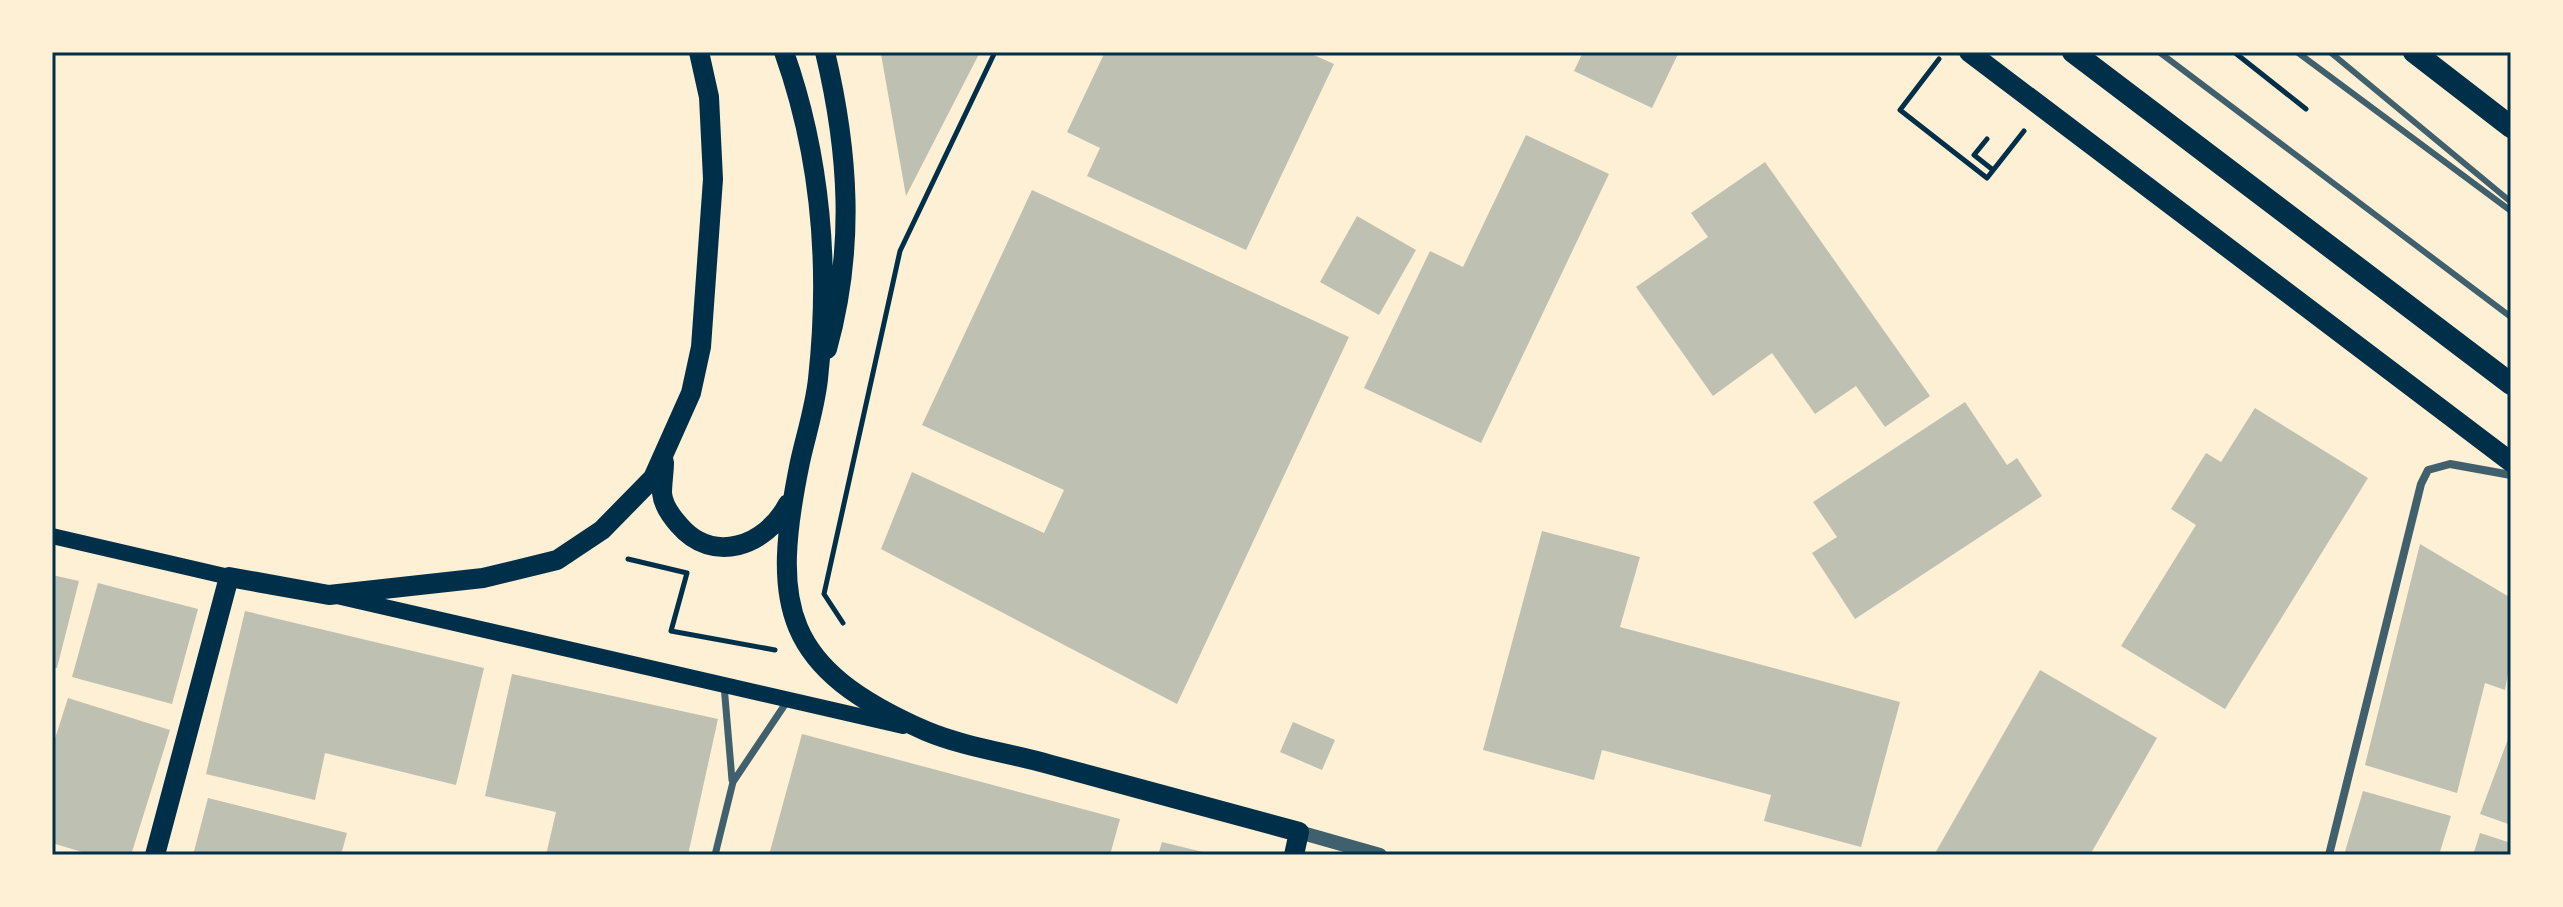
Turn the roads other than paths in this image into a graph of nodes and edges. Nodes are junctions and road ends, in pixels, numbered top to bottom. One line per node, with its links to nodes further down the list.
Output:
1 (699, 52): 16 (main road)
2 (784, 52): 14 (main road)
3 (825, 52): 14 (main road)
4 (1969, 52): 17 (main road)
5 (2073, 52): 15 (highway)
6 (2159, 52): 13 (lane)
7 (2297, 52): 12 (lane)
8 (2330, 52): 11 (lane)
9 (2414, 52): 10 (highway)
10 (2511, 127)
11 (2511, 202)
12 (2511, 211)
13 (2511, 317)
14 (818, 380): 19 (main road)
15 (2511, 384)
16 (665, 454): 19 (main road); 22 (main road)
17 (2511, 462)
18 (2511, 475): 32 (street)
19 (794, 494): 25 (main road)
20 (52, 536): 21 (main road)
21 (229, 577): 22 (main road); 28 (main road)
22 (329, 595): 23 (main road)
23 (724, 683): 24 (main road); 26 (street)
24 (788, 700): 25 (main road); 26 (street)
25 (928, 732): 27 (main road)
26 (733, 782): 29 (street)
27 (1299, 832): 30 (main road); 31 (street)
28 (155, 855)
29 (715, 855)
30 (1294, 855)
31 (1380, 855)
32 (2329, 855)

